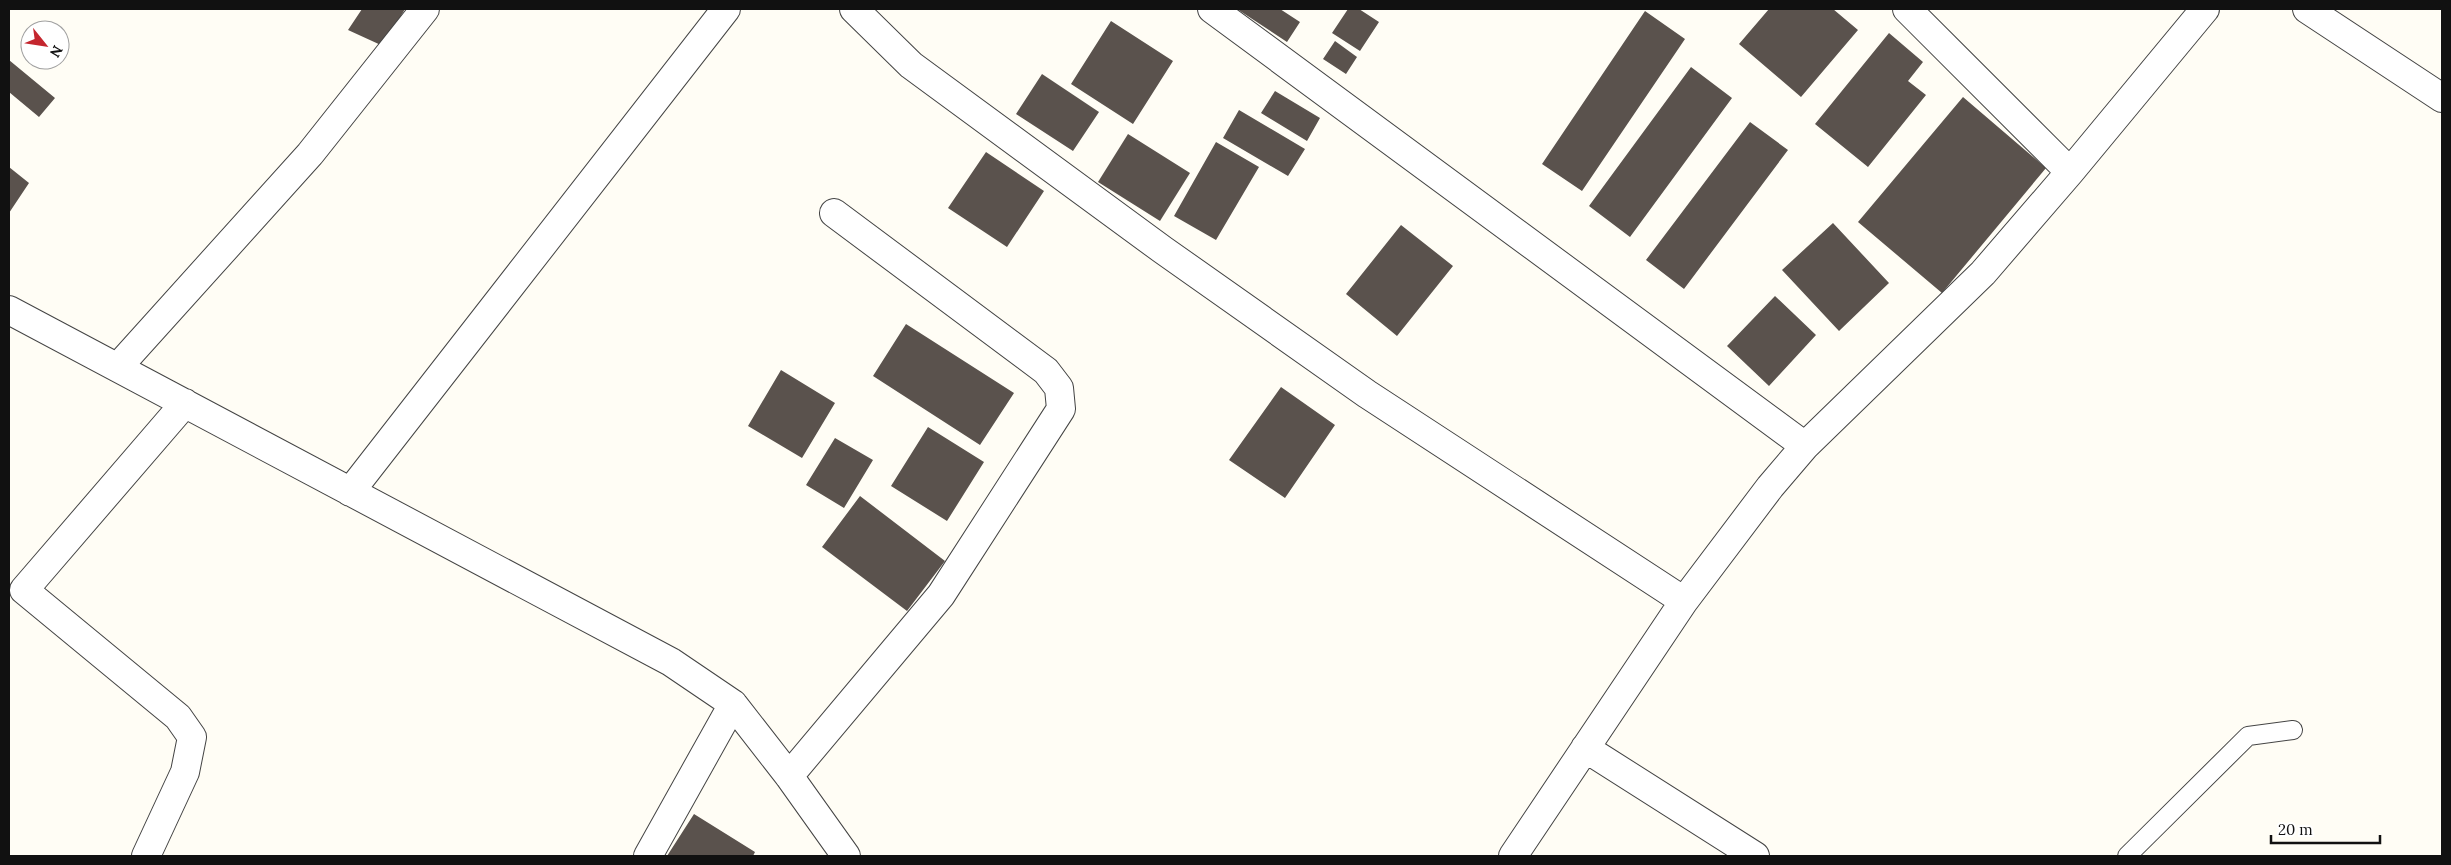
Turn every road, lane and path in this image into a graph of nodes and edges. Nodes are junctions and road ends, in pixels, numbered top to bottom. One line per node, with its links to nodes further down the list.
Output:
1 (425, 9): 12 (street)
2 (726, 9): 15 (street)
3 (854, 9): 17 (street)
4 (1212, 9): 14 (street)
5 (1907, 9): 9 (street)
6 (2205, 9): 9 (street)
7 (2307, 9): 8 (street)
8 (2442, 98)
9 (2070, 172): 14 (street)
10 (834, 213): 21 (street)
11 (9, 310): 12 (street)
12 (118, 367): 13 (street)
13 (185, 403): 15 (street); 16 (street)
14 (1804, 446): 17 (street)
15 (350, 492): 18 (street)
16 (16, 596): 22 (street)
17 (1684, 601): 20 (street)
18 (733, 704): 21 (street); 23 (street)
19 (2293, 730): 27 (lane)
20 (1585, 748): 25 (street); 26 (street)
21 (789, 776): 24 (street)
22 (146, 856)
23 (648, 856)
24 (846, 856)
25 (1513, 856)
26 (1755, 856)
27 (2127, 856)

